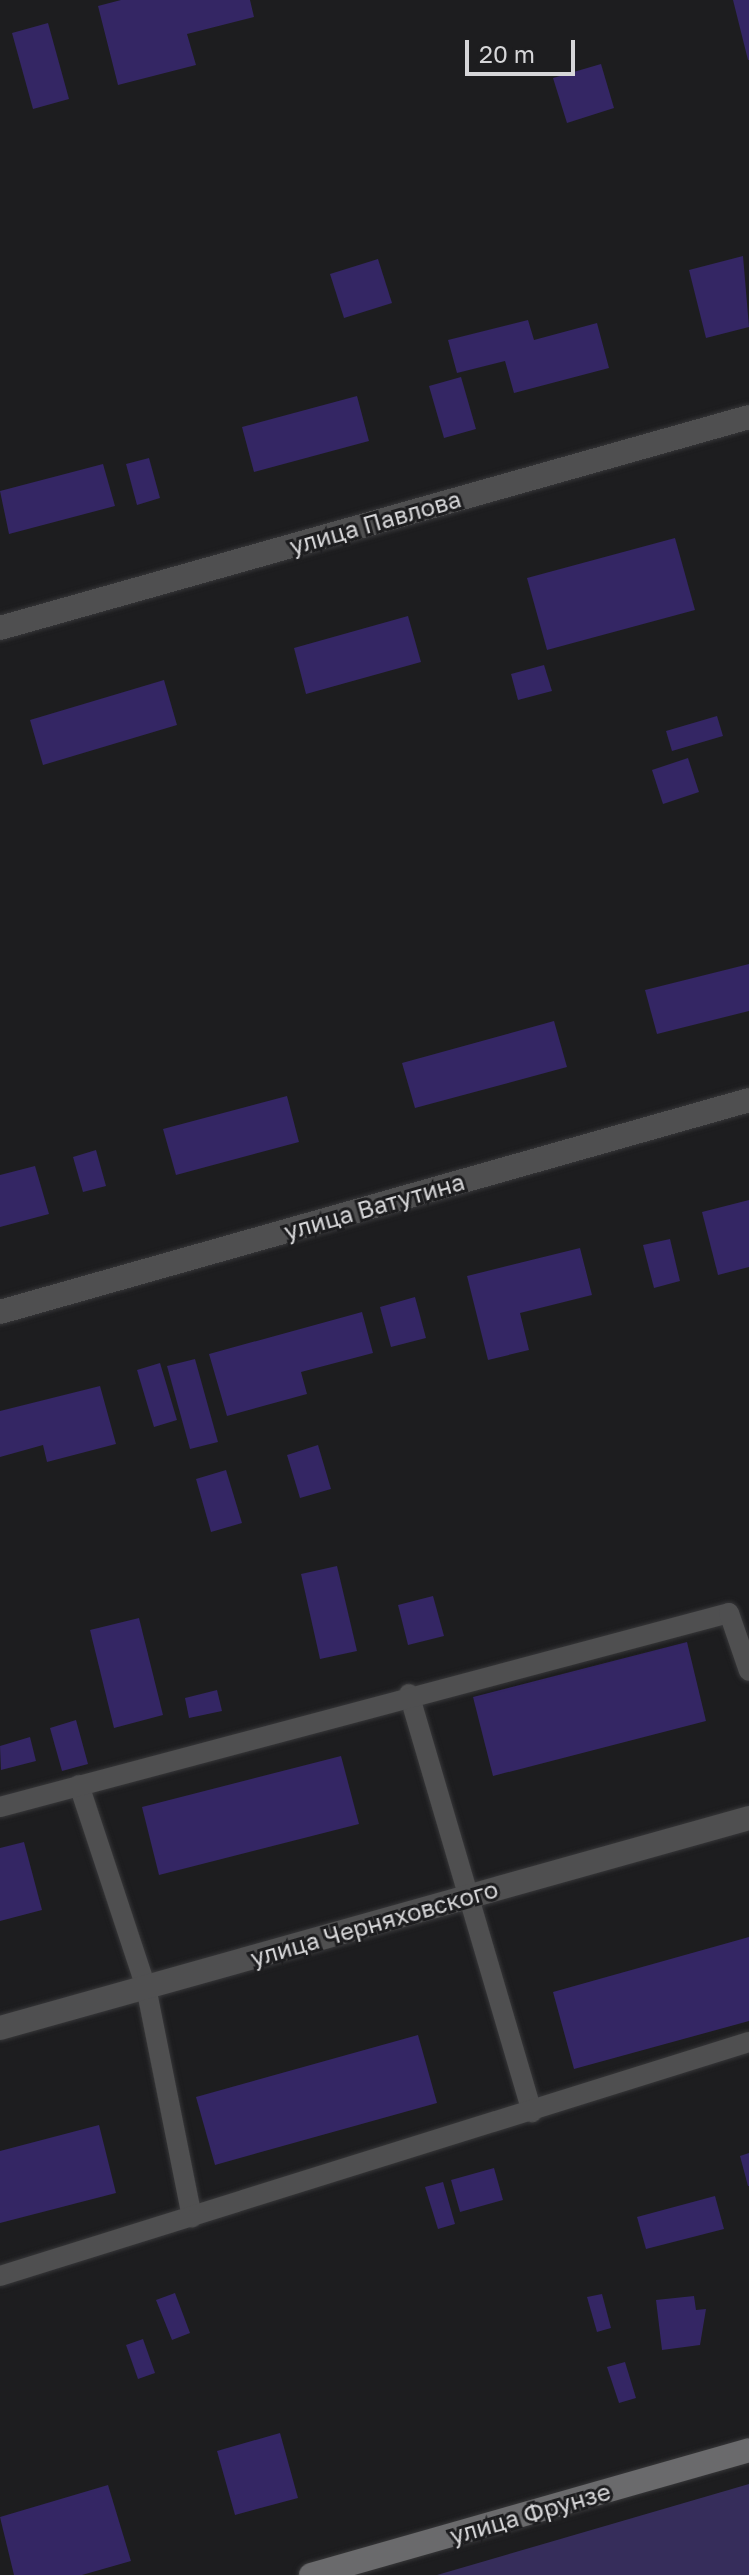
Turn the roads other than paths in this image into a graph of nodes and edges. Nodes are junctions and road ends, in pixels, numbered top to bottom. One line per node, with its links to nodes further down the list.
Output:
1 (749, 417): 2 (street, улица Павлова)
2 (0, 628)
3 (749, 1100): 4 (street, улица Ватутина)
4 (0, 1312)
5 (749, 1671): 6 (lane)
6 (409, 1694): 7 (lane); 10 (lane)
7 (79, 1785): 8 (lane); 11 (lane)
8 (0, 1807)
9 (749, 1818): 10 (street, улица Черняховского)
10 (470, 1896): 11 (street, улица Черняховского); 14 (lane)
11 (146, 1987): 12 (street, улица Черняховского); 15 (lane)
12 (0, 2028)
13 (749, 2042): 14 (lane)
14 (532, 2112): 15 (lane)
15 (192, 2217): 16 (lane)
16 (0, 2276)
17 (749, 2450): 18 (street, улица Фрунзе)
18 (311, 2575)

